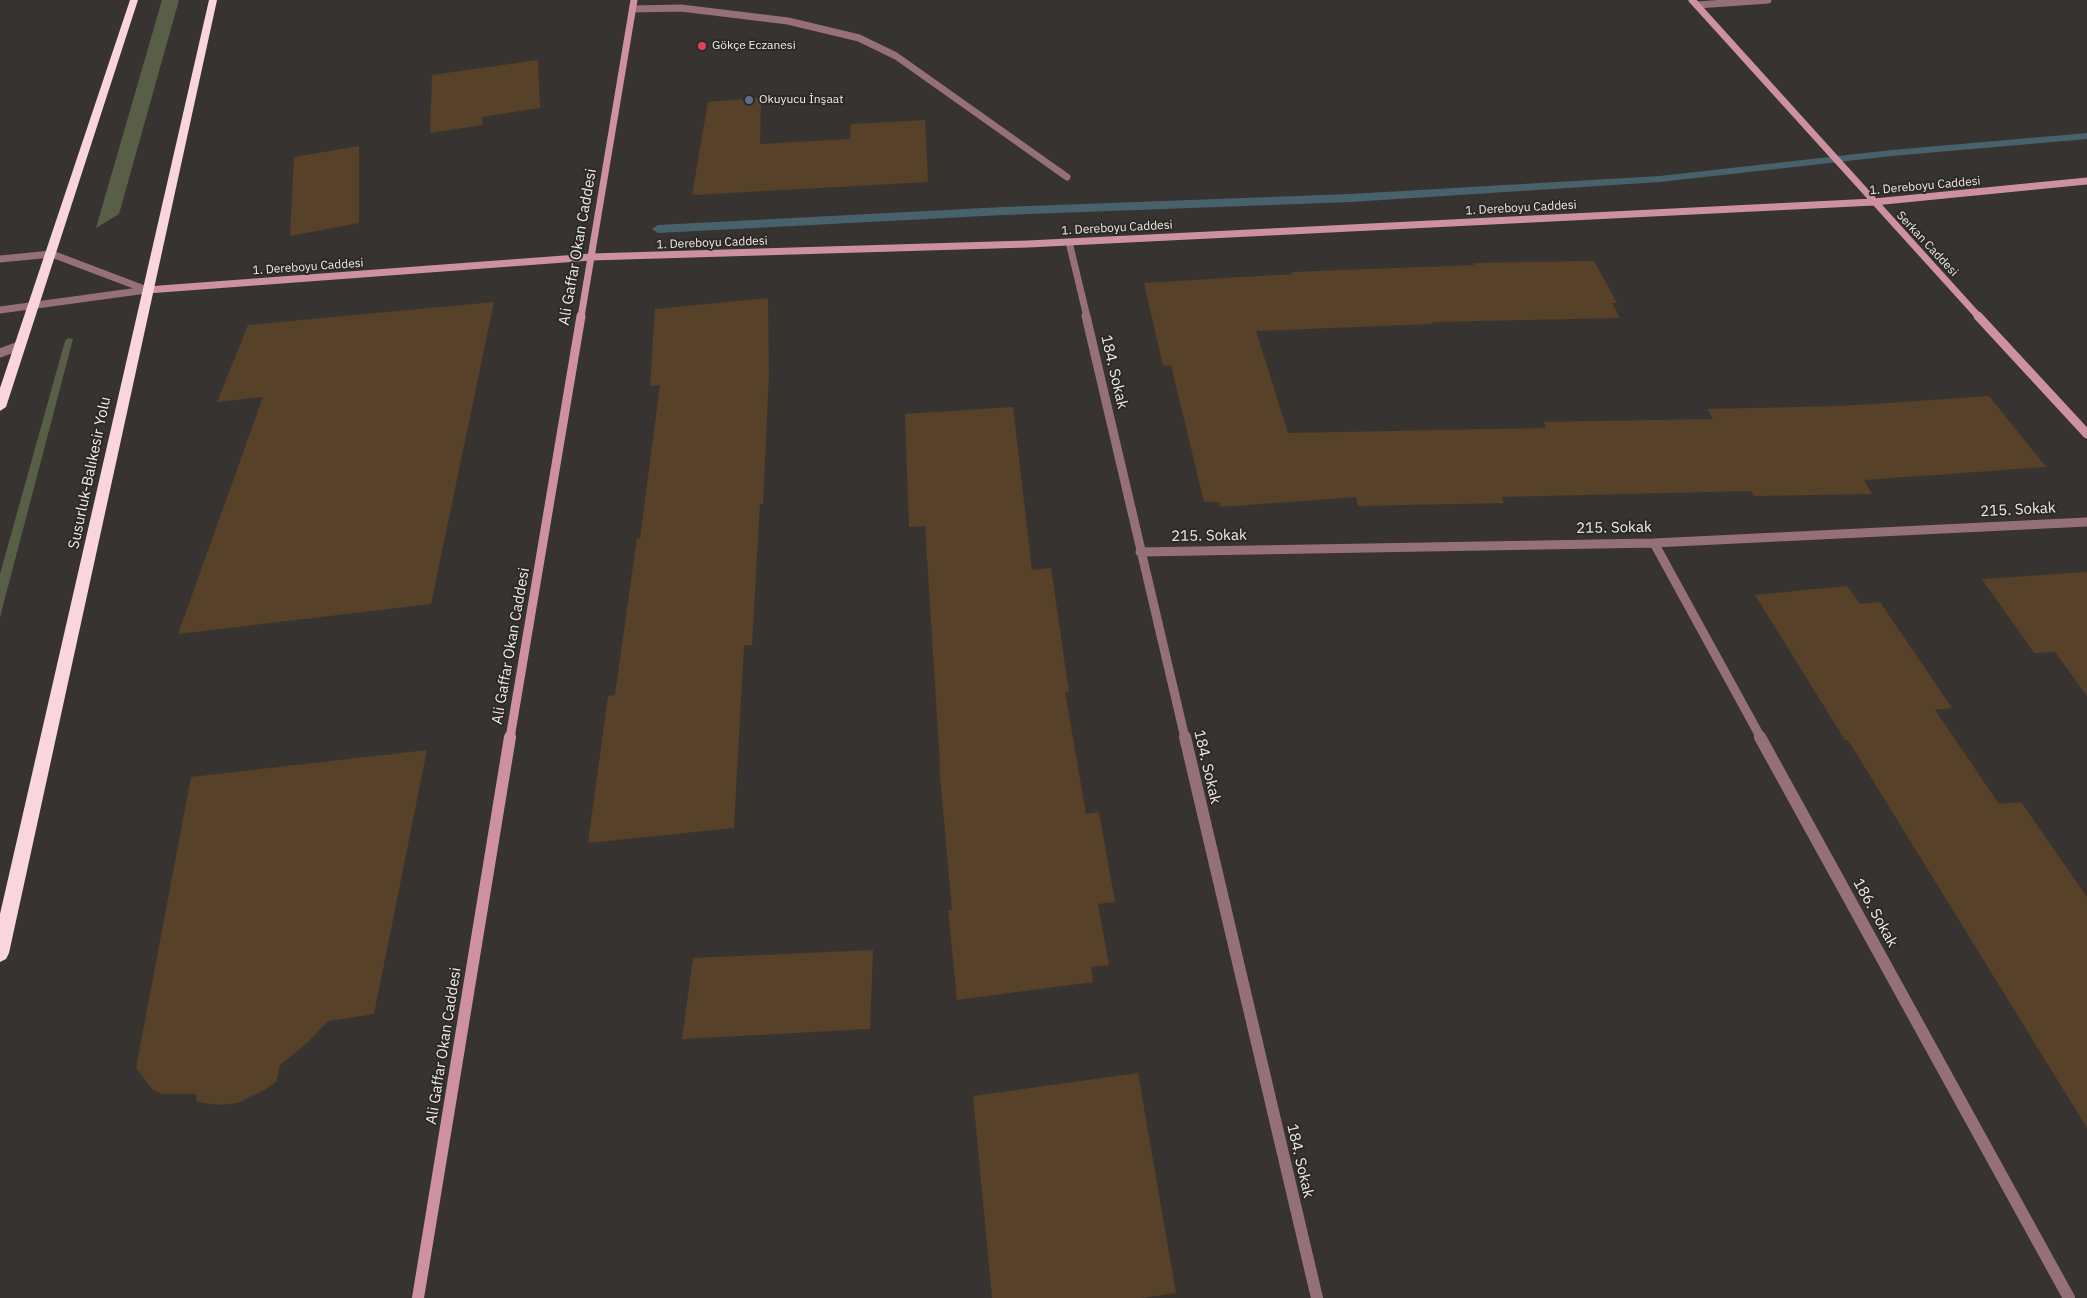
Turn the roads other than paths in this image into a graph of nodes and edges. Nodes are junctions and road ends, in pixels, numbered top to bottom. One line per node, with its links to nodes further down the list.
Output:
1 (134, 0): 10 (highway)
2 (213, 0): 13 (highway, Susurluk-Balıkesir Yolu)
3 (1768, 0): 4 (street)
4 (1695, 2): 8 (main road, Serkan Caddesi)
5 (634, 5): 6 (street); 11 (main road, Ali Gaffar Okan Caddesi)
6 (1067, 176)
7 (2087, 181): 8 (main road, 1. Dereboyu Caddesi)
8 (1874, 202): 9 (main road, 1. Dereboyu Caddesi); 19 (main road, Serkan Caddesi)
9 (1069, 242): 11 (main road, 1. Dereboyu Caddesi); 22 (street, 184. Sokak)
10 (52, 254): 12 (street); 13 (street); 14 (highway)
11 (591, 258): 13 (main road, 1. Dereboyu Caddesi); 24 (main road, Ali Gaffar Okan Caddesi)
12 (0, 259)
13 (147, 290): 14 (street); 23 (highway, Susurluk-Balıkesir Yolu)
14 (33, 305): 15 (street); 16 (highway)
15 (0, 310)
16 (19, 346): 17 (street); 18 (highway)
17 (0, 353)
18 (0, 407)
19 (2087, 434)
20 (2087, 522): 21 (street, 215. Sokak)
21 (1654, 543): 22 (street, 215. Sokak); 26 (street, 186. Sokak)
22 (1140, 552): 25 (street, 184. Sokak)
23 (0, 953)
24 (418, 1298)
25 (1317, 1298)
26 (2069, 1298)

